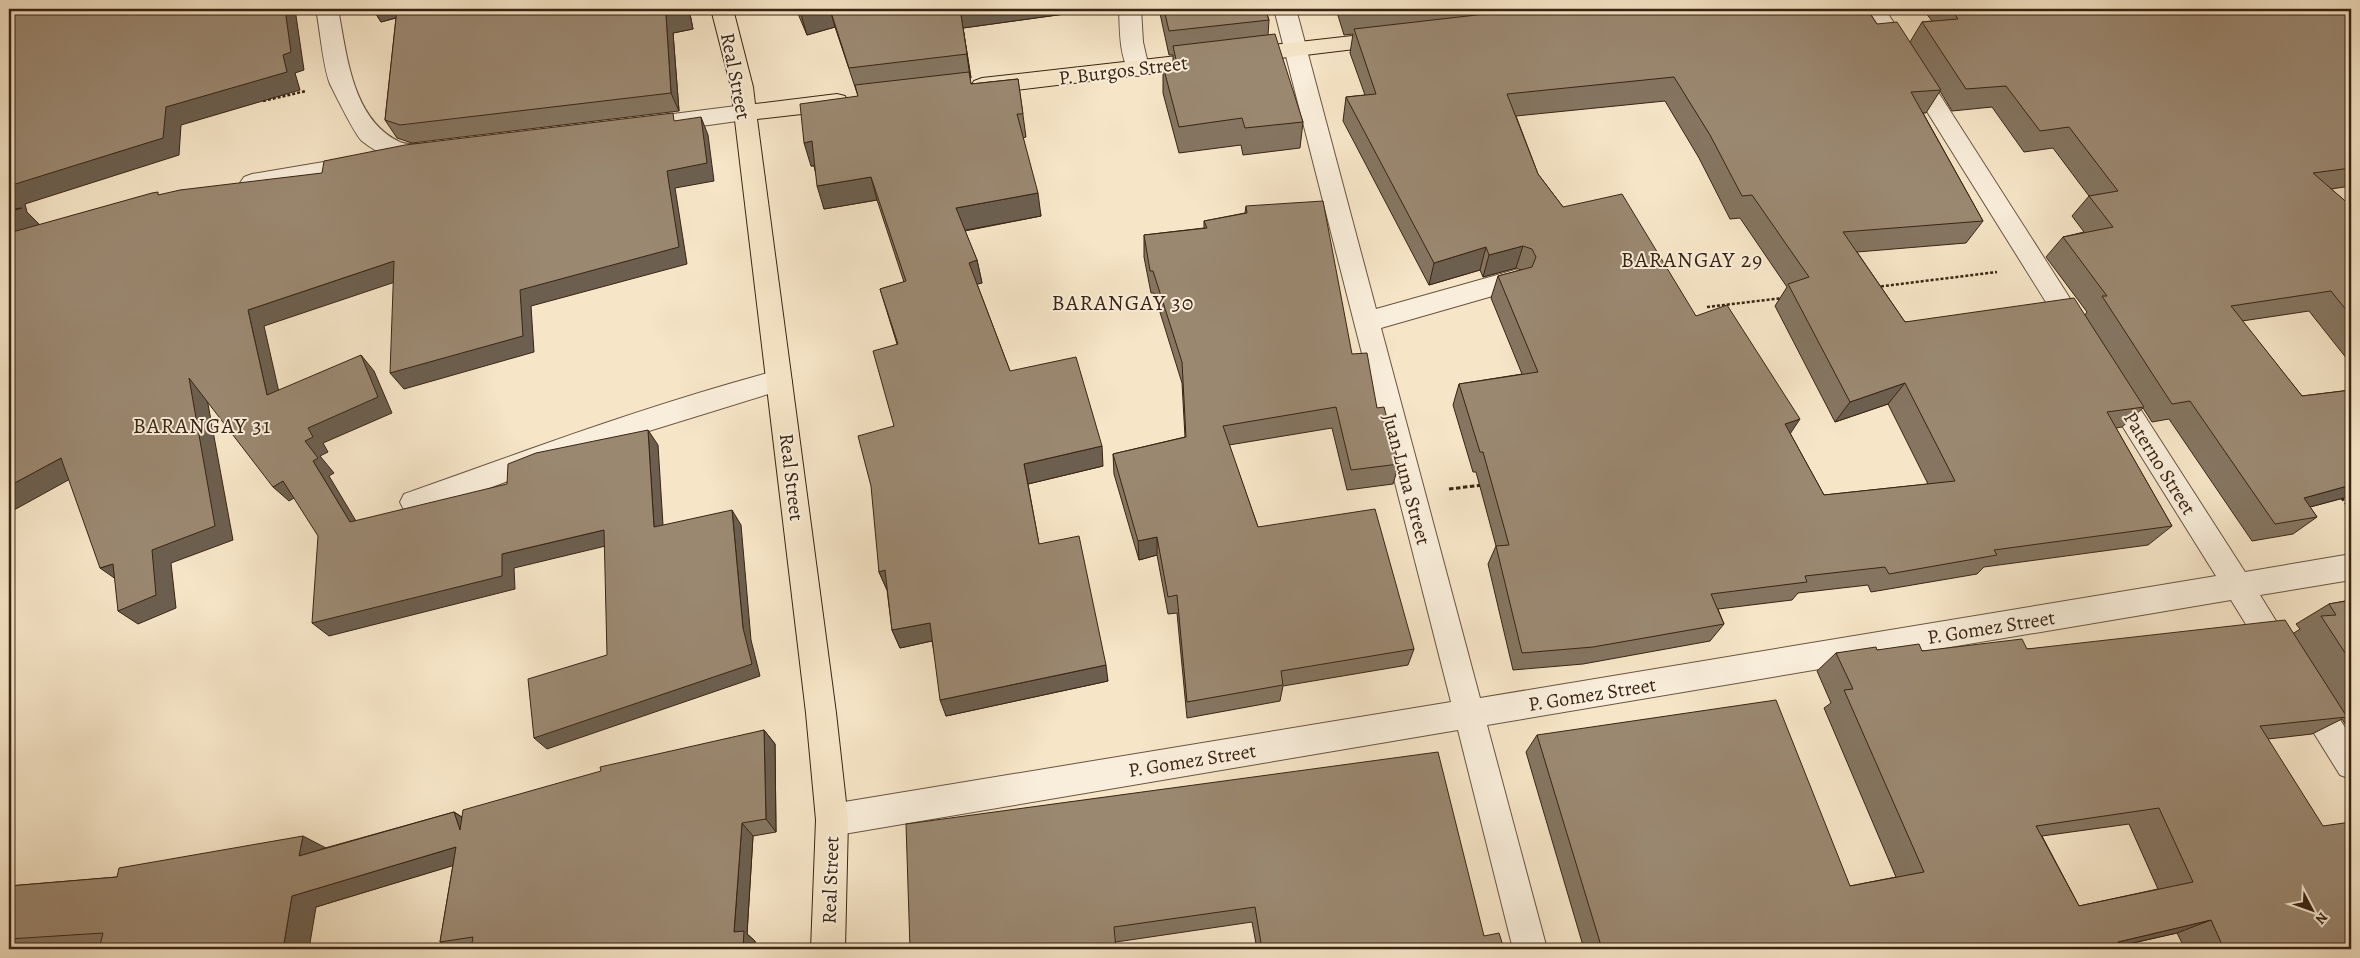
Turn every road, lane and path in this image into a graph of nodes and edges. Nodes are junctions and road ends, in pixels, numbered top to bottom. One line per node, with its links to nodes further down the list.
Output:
1 (327, 9): 9 (street)
2 (722, 9): 13 (main road, Real Street)
3 (1130, 9): 8 (street)
4 (1285, 9): 7 (street, Juan Luna Street)
5 (1874, 9): 18 (street, Paterno Street)
6 (1404, 37): 7 (main road, P. Burgos Street)
7 (1296, 50): 8 (main road, P. Burgos Street); 23 (street, Juan Luna Street)
8 (1138, 68): 10 (main road, P. Burgos Street)
9 (341, 83): 12 (path); 16 (street)
10 (961, 88)
11 (853, 101): 13 (main road)
12 (256, 102)
13 (744, 113): 14 (street); 24 (main road, Real Street)
14 (646, 125)
15 (451, 149): 16 (street)
16 (412, 153): 17 (street)
17 (231, 186)
18 (2037, 268): 20 (path); 31 (street, Paterno Street)
19 (1515, 280): 23 (street)
20 (1872, 287)
21 (1785, 298): 22 (path)
22 (1708, 307)
23 (1366, 322): 26 (street, Juan Luna Street)
24 (780, 381): 28 (street); 34 (main road, Real Street)
25 (1487, 485): 26 (path)
26 (1411, 494): 32 (street, Juan Luna Street)
27 (2340, 495): 29 (path)
28 (414, 502)
29 (2351, 510)
30 (2351, 568): 31 (street, P. Gomez Street)
31 (2238, 586): 32 (street, P. Gomez Street); 33 (street, Paterno Street)
32 (1469, 714): 34 (street, P. Gomez Street); 36 (street, Juan Luna Street)
33 (2351, 764)
34 (832, 820): 35 (main road, Real Street)
35 (828, 949)
36 (1530, 949)

